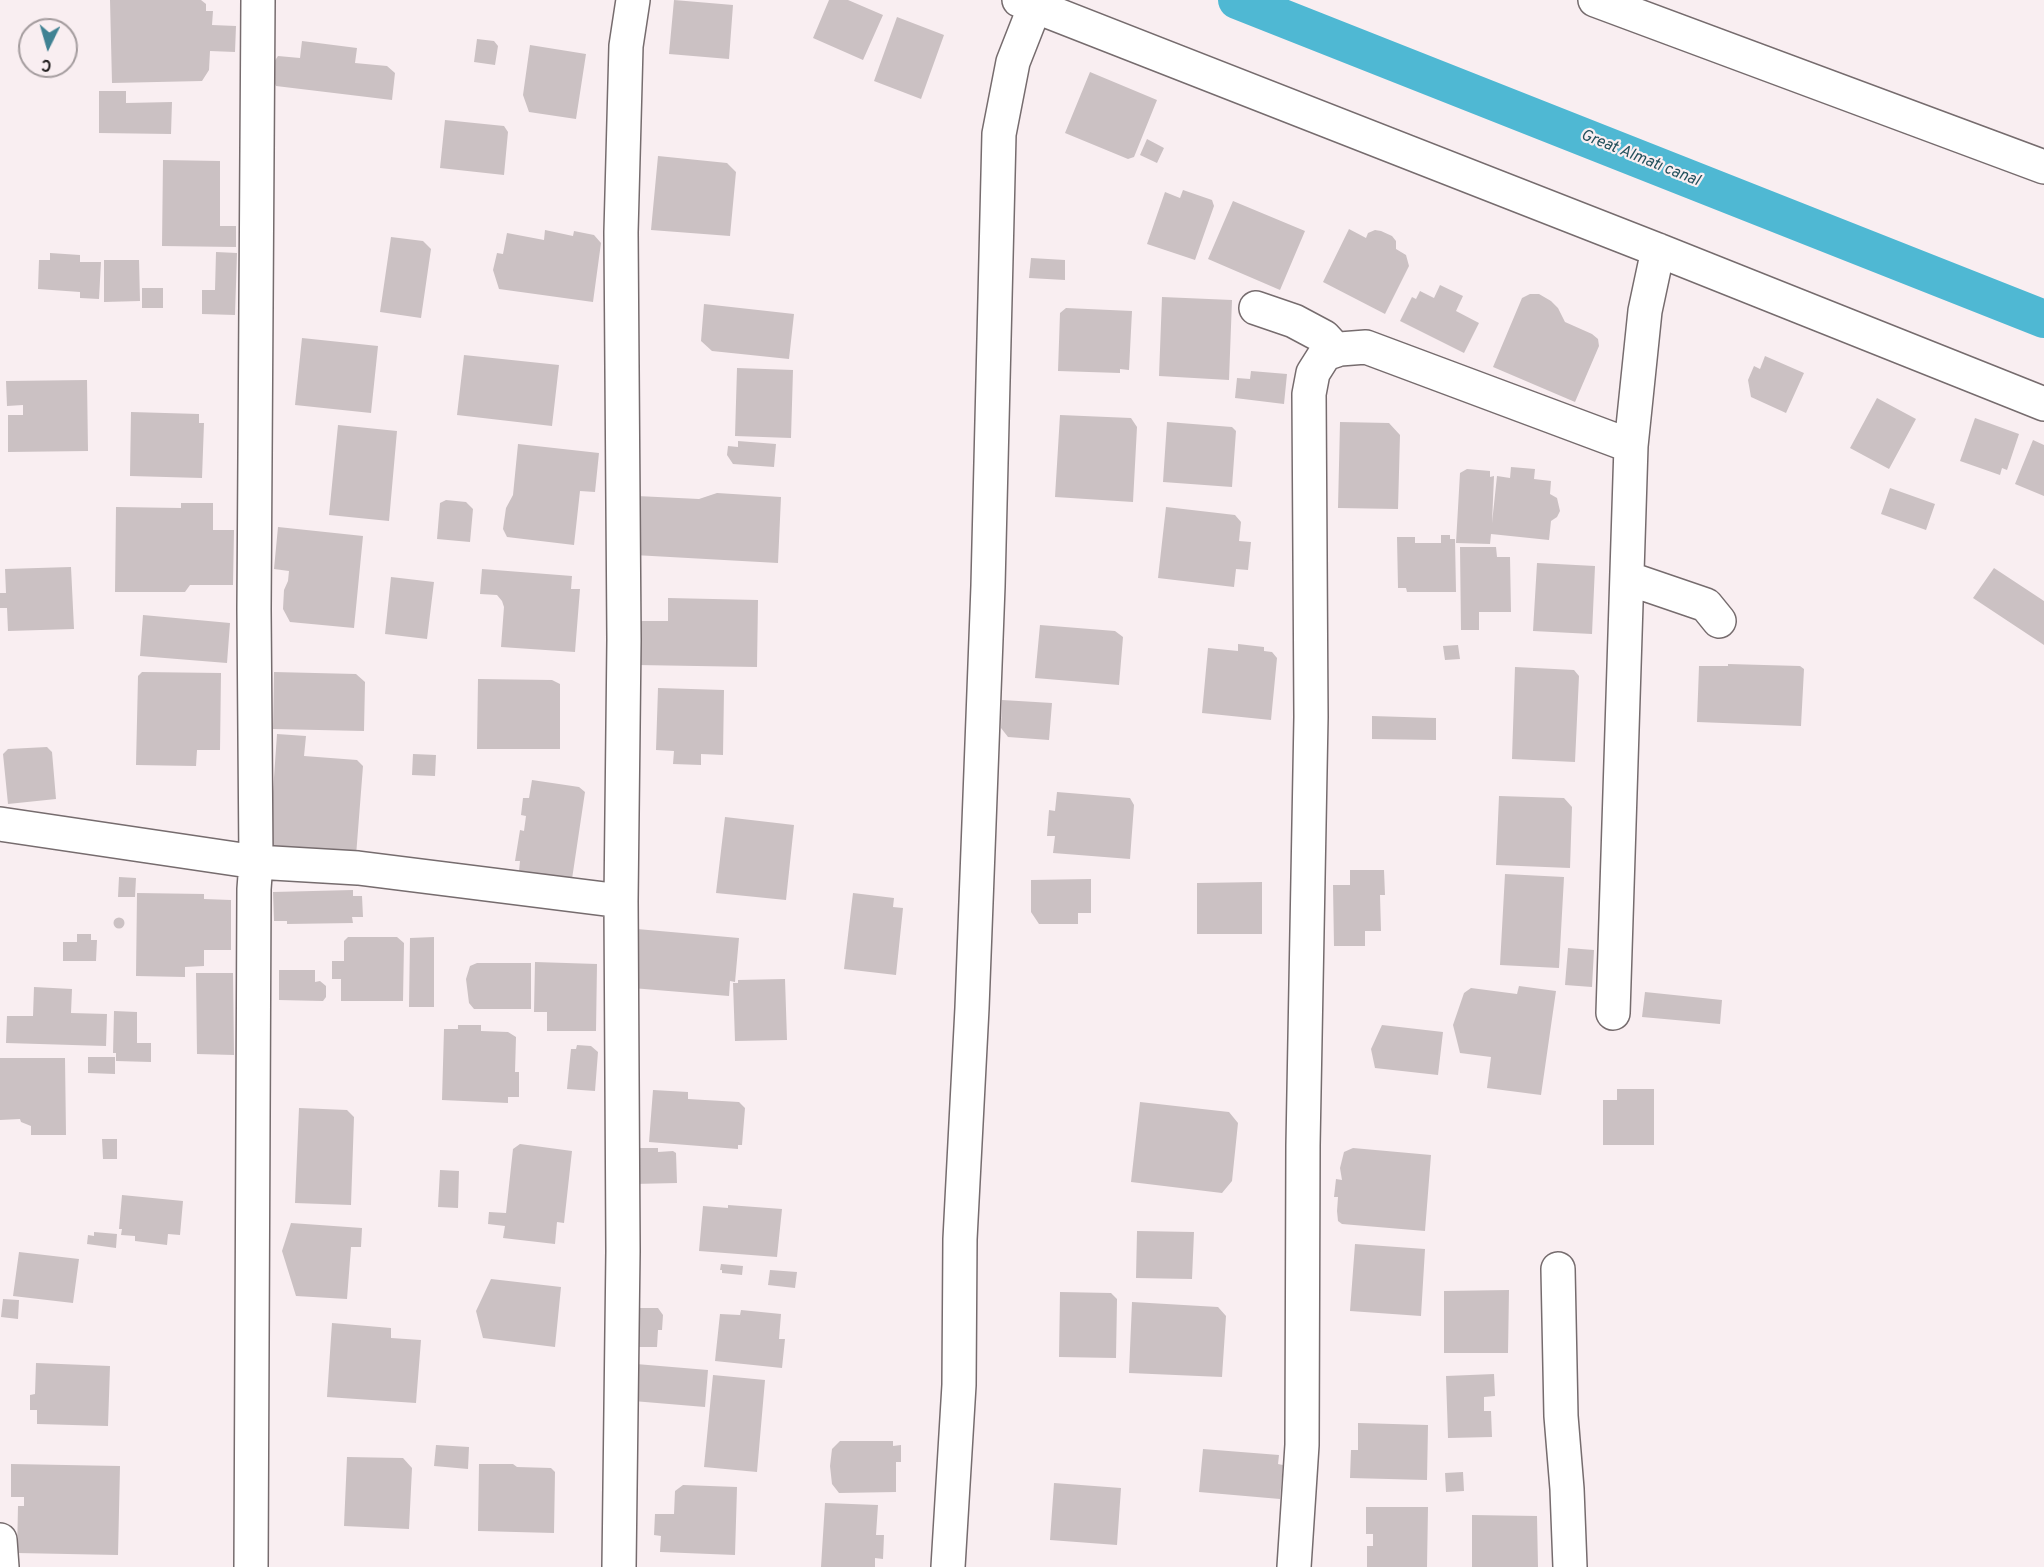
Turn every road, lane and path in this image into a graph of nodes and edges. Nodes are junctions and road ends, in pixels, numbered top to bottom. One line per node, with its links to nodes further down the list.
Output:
1 (258, 0): 14 (street)
2 (633, 0): 15 (street)
3 (1595, 0): 5 (street)
4 (1027, 3): 6 (street); 22 (street)
5 (2044, 166)
6 (1658, 250): 9 (street); 10 (street)
7 (1256, 308): 8 (street)
8 (1336, 350): 10 (street); 23 (street)
9 (2044, 404)
10 (1631, 447): 11 (street)
11 (1627, 578): 12 (street); 16 (street)
12 (1719, 621)
13 (0, 825): 14 (street)
14 (256, 862): 15 (street); 20 (street)
15 (621, 901): 21 (street)
16 (1612, 1013)
17 (1558, 1269): 24 (street)
18 (0, 1540): 19 (street)
19 (2, 1567)
20 (251, 1567)
21 (619, 1567)
22 (948, 1567)
23 (1294, 1567)
24 (1570, 1567)

